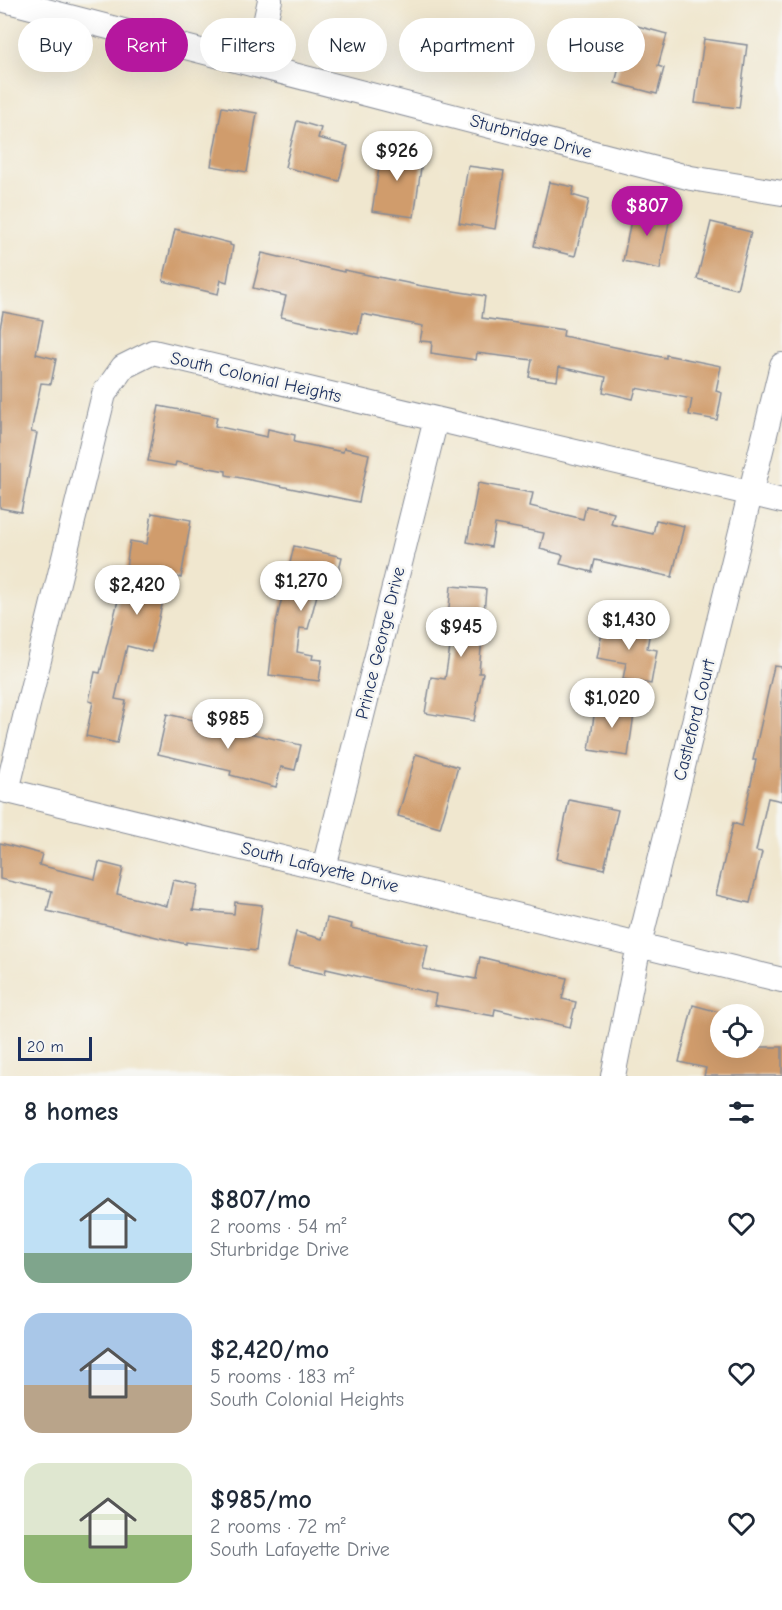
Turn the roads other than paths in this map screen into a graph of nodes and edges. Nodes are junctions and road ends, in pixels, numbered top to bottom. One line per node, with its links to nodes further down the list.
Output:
1 (3, 0): 4 (street, Sturbridge Drive)
2 (270, 0): 3 (street)
3 (266, 18)
4 (200, 50)
5 (287, 72): 6 (street, Sturbridge Drive)
6 (782, 193)
7 (782, 365): 9 (street, Castleford Court)
8 (436, 419): 9 (street, South Colonial Heights); 11 (street, South Colonial Heights); 12 (street, Prince George Drive)
9 (751, 494): 10 (street, South Colonial Heights); 13 (street, Castleford Court)
10 (782, 501)
11 (4, 790): 12 (street, South Lafayette Drive)
12 (324, 868): 13 (street, South Lafayette Drive)
13 (639, 945): 14 (street, South Lafayette Drive); 15 (street, Castleford Court)
14 (782, 980)
15 (613, 1076)

